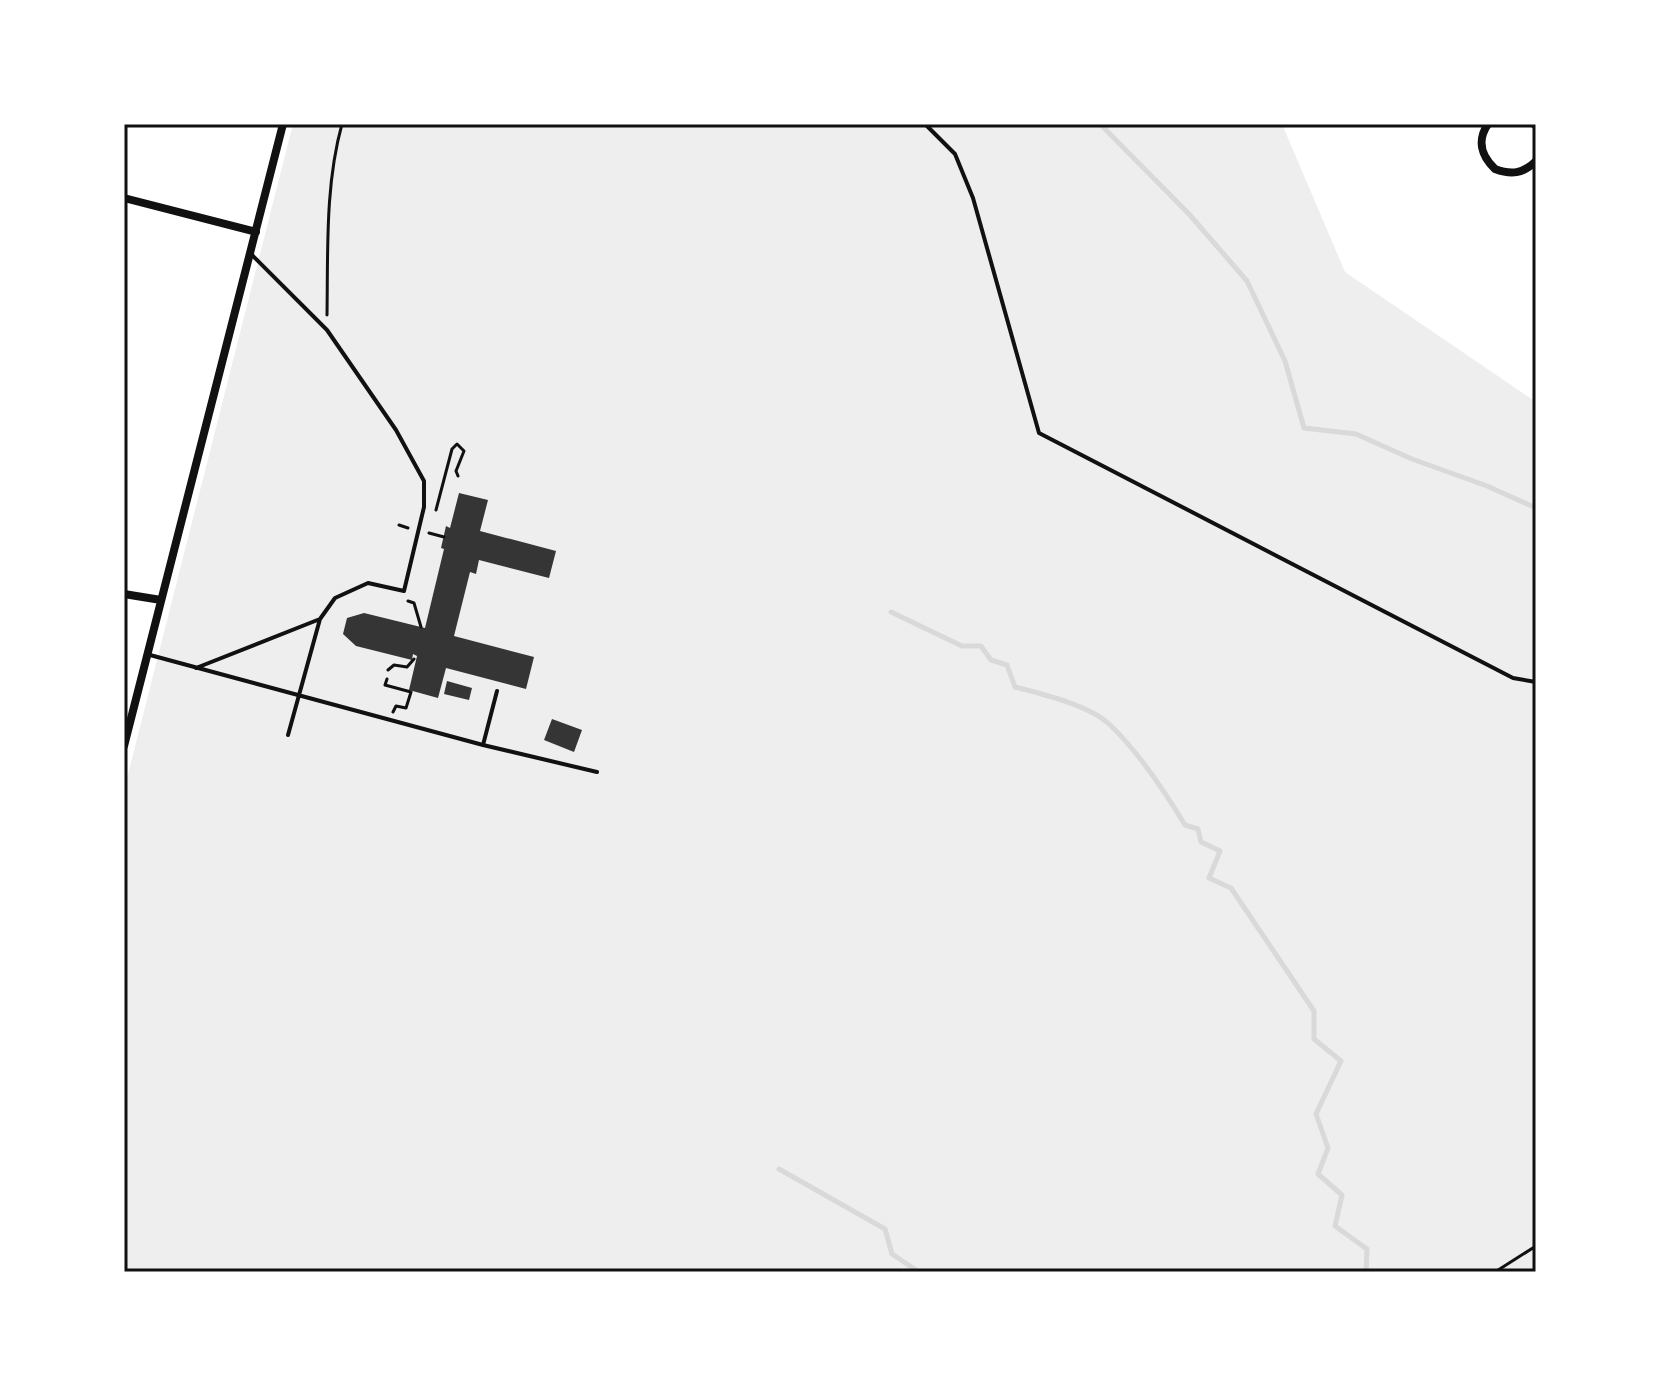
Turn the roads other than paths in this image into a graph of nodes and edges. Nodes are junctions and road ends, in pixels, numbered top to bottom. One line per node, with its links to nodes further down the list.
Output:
1 (283, 124): 6 (street)
2 (925, 124): 13 (lane)
3 (1488, 124): 4 (street)
4 (1536, 161)
5 (124, 198): 6 (street)
6 (256, 232): 7 (street)
7 (250, 253): 9 (street); 10 (lane)
8 (124, 594): 9 (street)
9 (161, 600): 11 (street)
10 (320, 619): 12 (lane); 15 (lane)
11 (147, 654): 12 (lane); 18 (street)
12 (196, 668): 15 (lane)
13 (1536, 682)
14 (497, 691): 17 (lane)
15 (298, 695): 16 (lane); 17 (lane)
16 (288, 735)
17 (483, 745): 19 (lane)
18 (124, 746)
19 (597, 772)

